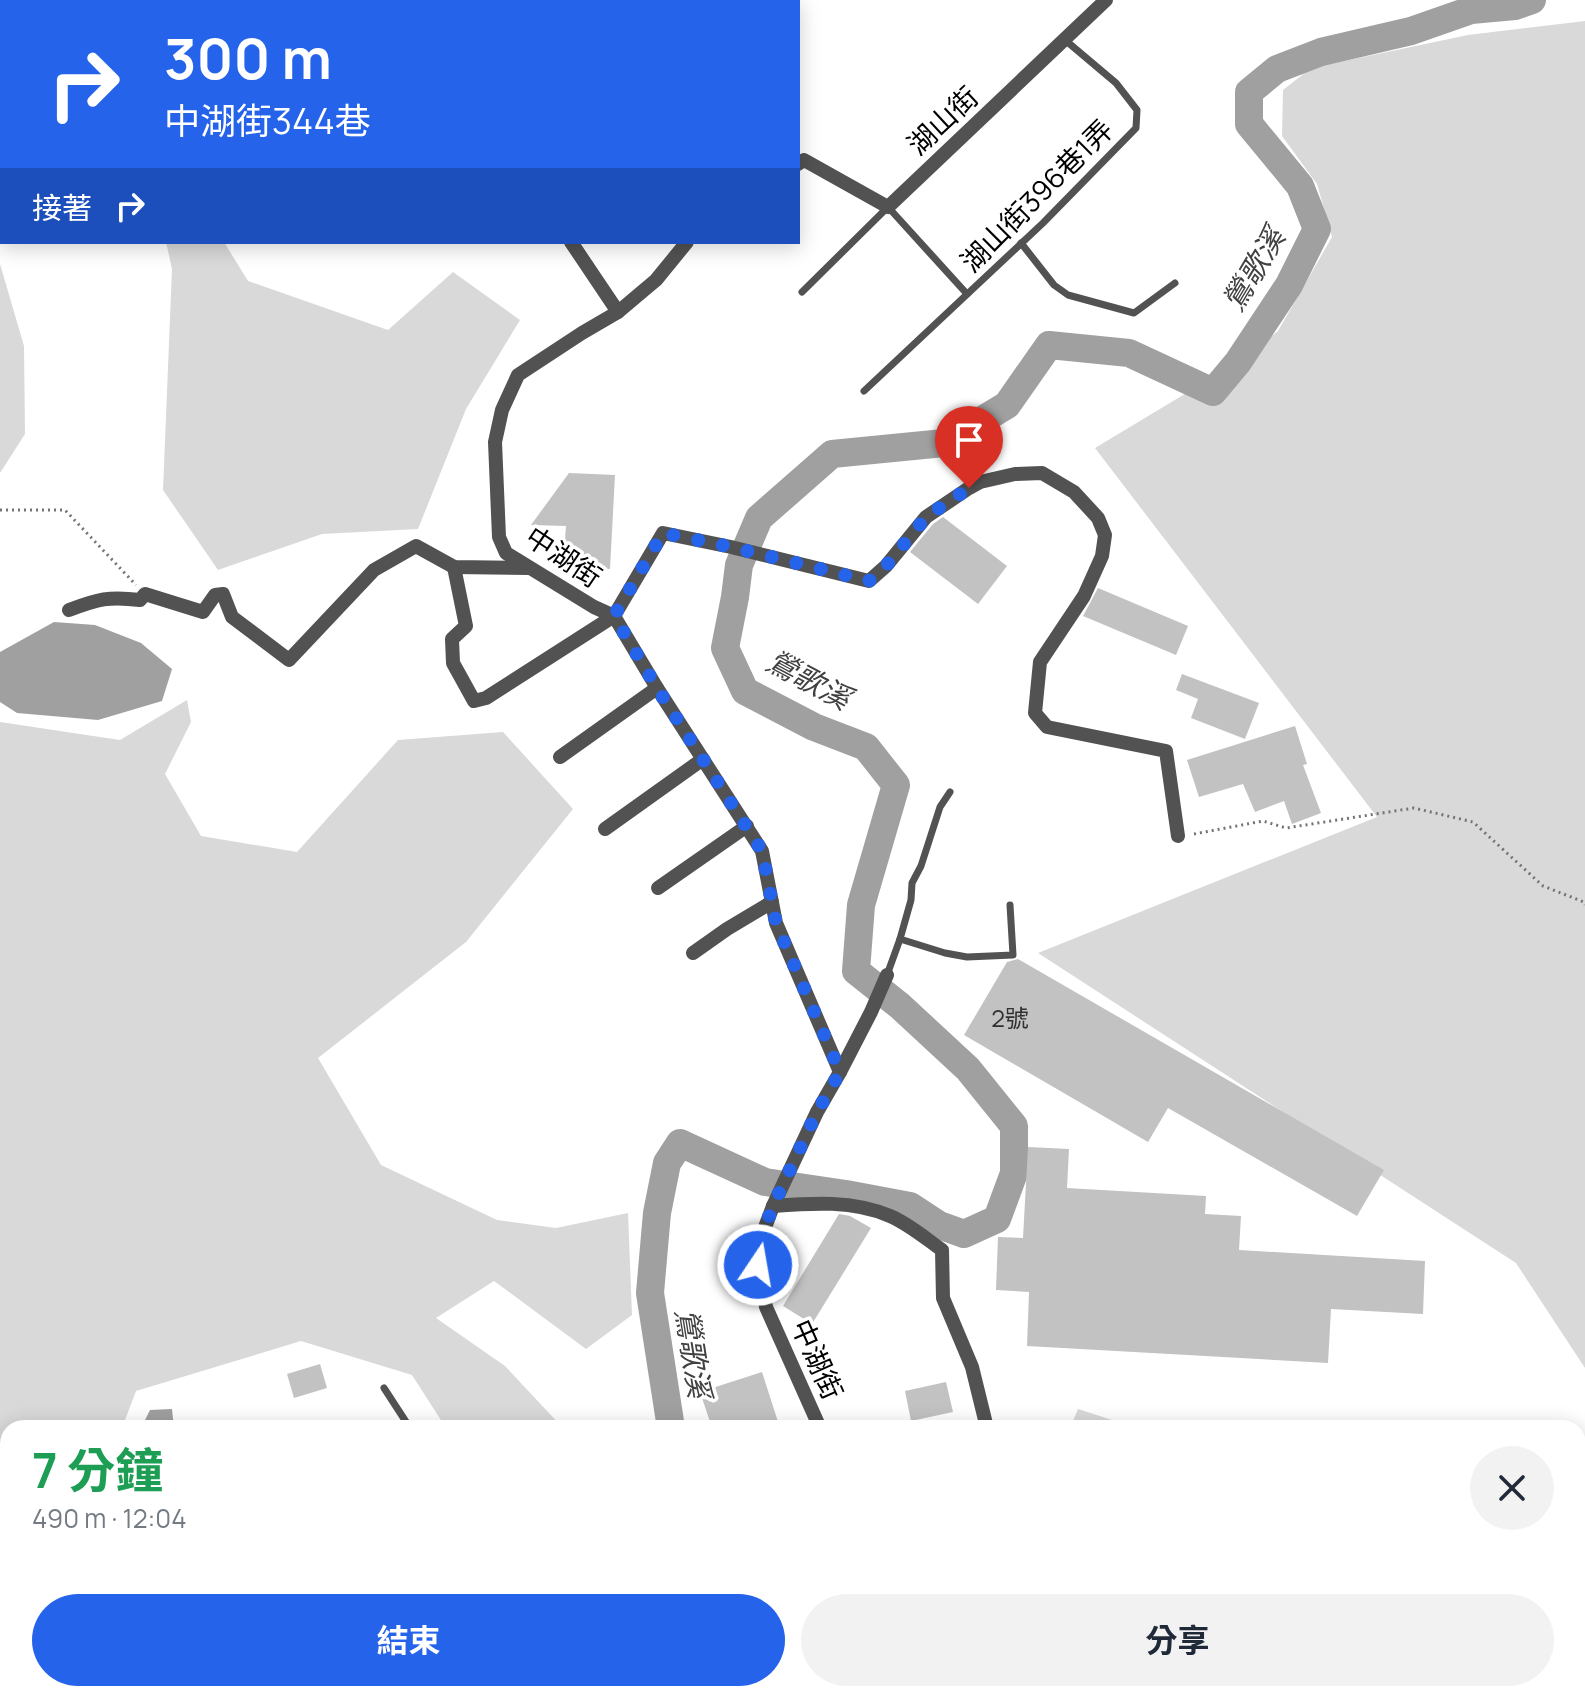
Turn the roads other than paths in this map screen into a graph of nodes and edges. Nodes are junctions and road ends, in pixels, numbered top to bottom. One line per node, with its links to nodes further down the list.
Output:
1 (1106, 0): 2 (street, 湖山街)
2 (1065, 40): 4 (street, 湖山街); 5 (lane, 湖山街396巷1弄)
3 (800, 163): 4 (street)
4 (888, 207): 9 (lane); 10 (lane)
5 (1021, 243): 8 (lane); 10 (lane, 湖山街396巷1弄)
6 (572, 244): 11 (street)
7 (685, 244): 11 (street)
8 (1175, 283)
9 (802, 292)
10 (967, 294): 12 (lane, 湖山街396巷1弄)
11 (618, 312): 14 (street, 中湖街)
12 (864, 391)
13 (454, 567): 14 (street); 15 (street); 16 (street)
14 (529, 568): 16 (street, 中湖街)
15 (69, 610)
16 (614, 616): 17 (street, 中湖街); 23 (street)
17 (657, 688): 18 (street); 19 (street, 中湖街)
18 (560, 757)
19 (703, 759): 21 (street, 中湖街); 22 (street)
20 (950, 792): 27 (lane)
21 (747, 826): 24 (street); 25 (street, 中湖街)
22 (605, 829)
23 (1178, 836)
24 (658, 888)
25 (772, 902): 28 (street); 30 (street, 中湖街)
26 (1010, 905): 27 (lane)
27 (900, 939): 29 (lane)
28 (693, 953)
29 (887, 975): 30 (street)
30 (840, 1072): 31 (street, 中湖街)
31 (776, 1200): 34 (street, 中湖街); 35 (street)
32 (384, 1388): 33 (lane)
33 (405, 1420)
34 (816, 1420)
35 (985, 1420)

